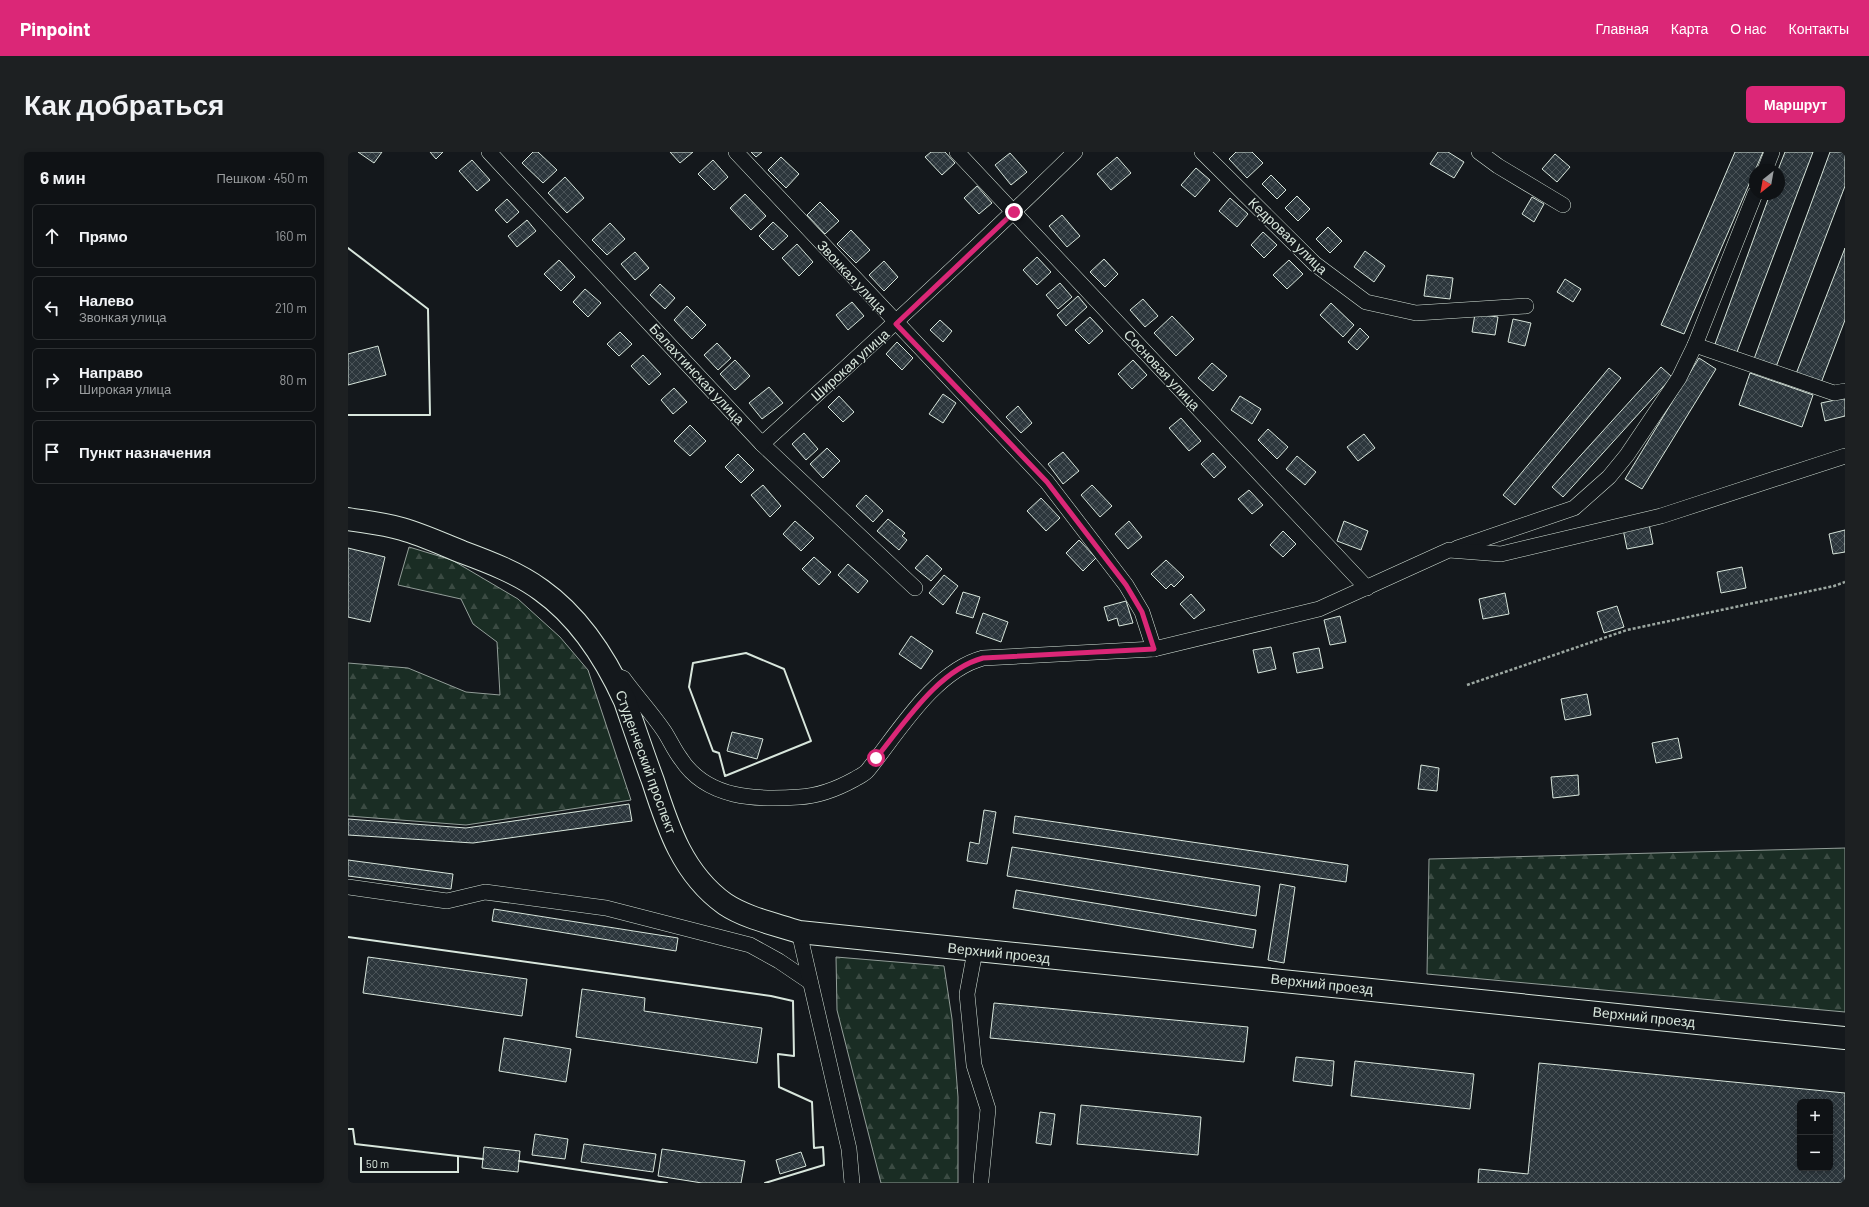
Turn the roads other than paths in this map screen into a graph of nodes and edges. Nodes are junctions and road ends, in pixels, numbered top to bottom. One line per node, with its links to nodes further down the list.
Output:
1 (489, 152): 16 (street, Балахтинская улица)
2 (736, 152): 13 (street, Звонкая улица)
3 (957, 152): 11 (street, Сосновая улица)
4 (1075, 152): 11 (street, Широкая улица)
5 (1202, 152): 12 (street, Кедровая улица)
6 (1479, 152): 10 (street)
7 (1772, 152): 8 (street)
8 (1767, 164)
9 (1754, 200): 14 (street)
10 (1563, 205)
11 (1014, 212): 13 (street, Широкая улица); 21 (street, Сосновая улица)
12 (1526, 306)
13 (896, 324): 16 (street, Широкая улица); 22 (street, Звонкая улица)
14 (1695, 345): 15 (street); 19 (street)
15 (1845, 391)
16 (762, 444): 20 (street, Балахтинская улица)
17 (1845, 456): 19 (street)
18 (348, 519): 23 (highway, Студенческий проспект)
19 (1449, 550): 21 (street)
20 (914, 588)
21 (1367, 588): 22 (street)
22 (1154, 649): 23 (street)
23 (613, 676): 25 (highway, Студенческий проспект)
24 (348, 887): 27 (street)
25 (799, 932): 26 (highway, Верхний проезд); 27 (street)
26 (975, 951): 28 (highway, Верхний проезд); 29 (street)
27 (810, 982): 30 (street)
28 (1845, 1038)
29 (981, 1180)
30 (852, 1183)

